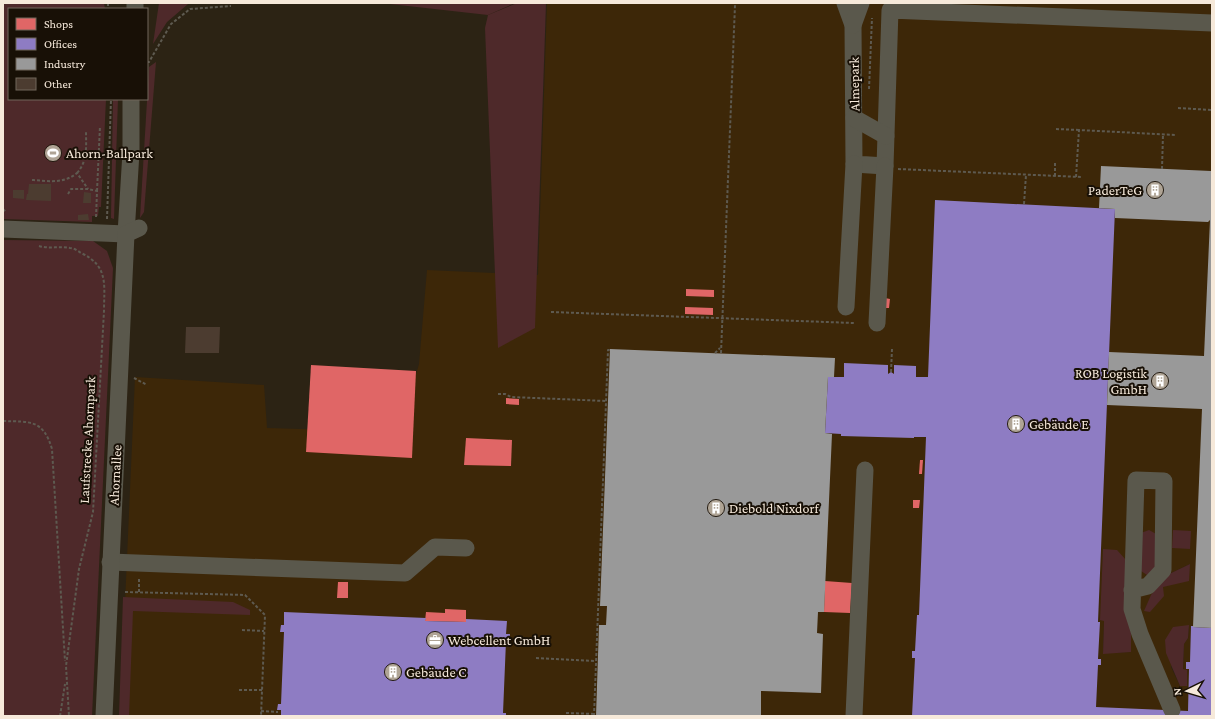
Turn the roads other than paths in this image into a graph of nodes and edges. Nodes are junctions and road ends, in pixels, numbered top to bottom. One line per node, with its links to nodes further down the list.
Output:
1 (845, 3): 4 (street, Almepark)
2 (866, 7): 4 (street, Almepark)
3 (1212, 23): 7 (street)
4 (853, 25): 6 (street, Almepark)
5 (132, 100): 11 (street, Ahornallee)
6 (854, 118): 7 (street); 8 (street, Almepark)
7 (886, 136): 9 (street)
8 (854, 164): 9 (street); 12 (street, Almepark)
9 (892, 168): 13 (street)
10 (3, 229): 11 (street)
11 (133, 231): 16 (street, Ahornallee)
12 (846, 307)
13 (877, 323)
14 (865, 470): 20 (street)
15 (466, 548): 16 (street)
16 (110, 562): 19 (street, Ahornallee)
17 (1132, 590): 17 (street); 18 (street)
18 (1172, 710)
19 (104, 716)
20 (854, 716)

